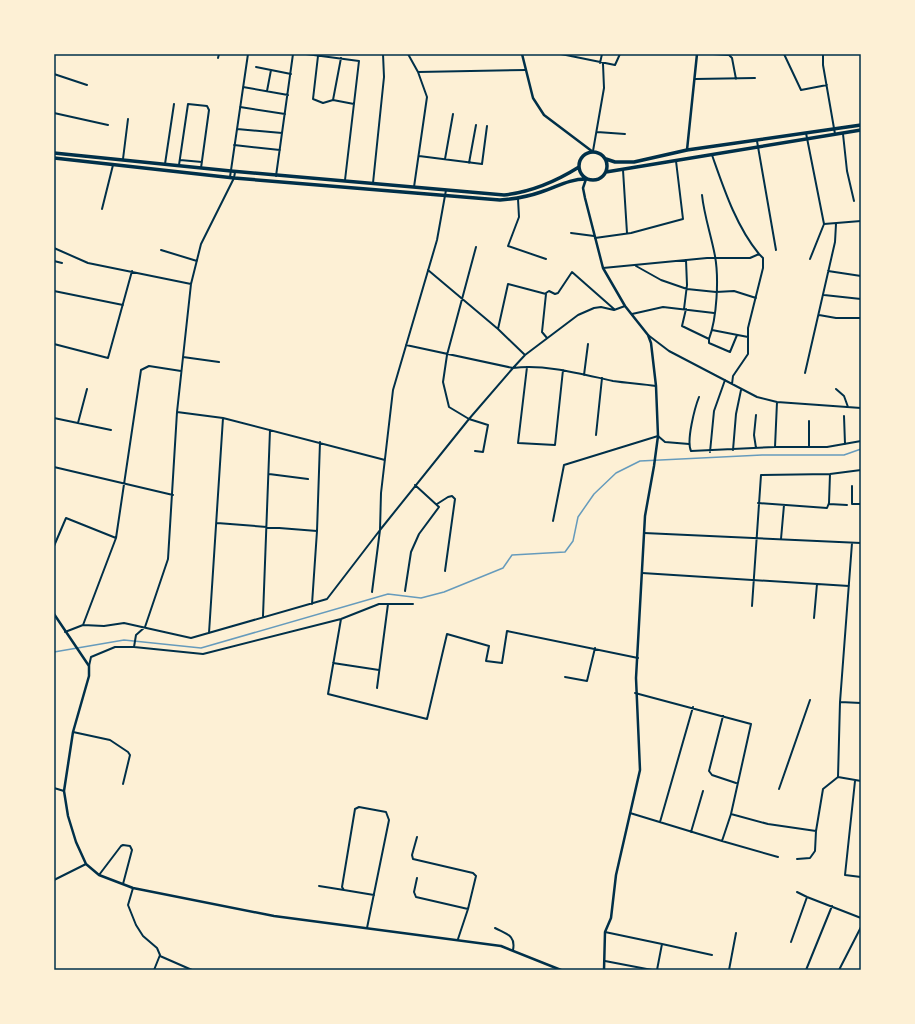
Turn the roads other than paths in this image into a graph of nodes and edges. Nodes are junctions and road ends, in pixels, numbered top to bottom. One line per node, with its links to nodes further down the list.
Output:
1 (219, 54): 16 (street)
2 (248, 54): 30 (street)
3 (293, 54): 24 (street)
4 (306, 54): 15 (street)
5 (383, 54): 84 (street)
6 (408, 54): 22 (street)
7 (522, 54): 21 (street)
8 (561, 54): 18 (street)
9 (602, 54): 18 (street)
10 (620, 54): 18 (street)
11 (697, 54): 26 (street)
12 (713, 54): 27 (street)
13 (784, 54): 29 (street)
14 (823, 54): 29 (street)
15 (318, 56): 17 (street); 33 (street)
16 (218, 58)
17 (341, 58): 33 (street); 35 (street)
18 (601, 63): 48 (street)
19 (256, 67): 20 (street)
20 (271, 70): 24 (street); 31 (street)
21 (526, 70): 22 (street); 60 (street)
22 (418, 72): 63 (street)
23 (54, 74): 28 (street)
24 (291, 74): 32 (street)
25 (755, 78): 27 (street)
26 (695, 79): 27 (street); 59 (street)
27 (736, 79)
28 (87, 85)
29 (827, 85): 46 (street)
30 (243, 87): 31 (street); 36 (street)
31 (267, 91): 32 (street)
32 (288, 94): 38 (street)
33 (333, 100): 35 (street)
34 (174, 104): 73 (street)
35 (354, 104): 83 (street)
36 (240, 107): 38 (street); 45 (street)
37 (54, 113): 42 (street)
38 (285, 114): 49 (street)
39 (453, 114): 66 (street)
40 (128, 118): 65 (street)
41 (861, 124): 46 (main road)
42 (108, 125)
43 (476, 125): 71 (street)
44 (487, 126): 71 (street)
45 (237, 129): 49 (street); 56 (street)
46 (834, 129): 50 (main road); 53 (street)
47 (861, 130): 51 (main road)
48 (597, 132): 52 (street); 60 (street)
49 (282, 133): 58 (street)
50 (806, 133): 54 (street); 55 (main road)
51 (842, 133): 53 (main road); 90 (street)
52 (625, 134)
53 (835, 134): 54 (main road)
54 (806, 139): 57 (main road); 93 (street)
55 (757, 141): 57 (street); 59 (main road)
56 (234, 145): 58 (street); 78 (street)
57 (758, 146): 62 (main road); 101 (street)
58 (280, 150): 80 (street)
59 (687, 150): 67 (main road)
60 (593, 152): 67 (main road); 75 (main road)
61 (54, 153): 65 (main road)
62 (712, 154): 68 (main road); 102 (street)
63 (419, 156): 66 (street); 85 (street)
64 (54, 158): 72 (main road)
65 (123, 159): 73 (main road)
66 (445, 159): 71 (street)
67 (606, 159): 79 (main road)
68 (676, 159): 77 (main road); 96 (street)
69 (180, 160): 70 (street); 70 (street); 74 (street)
70 (202, 162): 76 (street)
71 (470, 163)
72 (113, 164): 81 (main road); 91 (street)
73 (166, 164): 74 (main road)
74 (179, 166): 76 (main road)
75 (579, 167): 82 (main road); 86 (main road)
76 (201, 168): 78 (main road)
77 (623, 169): 79 (main road); 96 (street)
78 (233, 172): 80 (main road); 81 (street)
79 (606, 172): 82 (main road)
80 (276, 176): 83 (main road)
81 (232, 177): 87 (main road); 108 (street)
82 (586, 179): 89 (main road); 97 (street)
83 (345, 182): 84 (main road)
84 (372, 184): 85 (main road)
85 (414, 187): 86 (main road)
86 (446, 190): 87 (street)
87 (446, 195): 89 (main road); 112 (street)
88 (702, 195): 103 (street)
89 (518, 199): 104 (street)
90 (854, 201)
91 (102, 209)
92 (861, 221): 94 (street)
93 (824, 224): 94 (street); 105 (street)
94 (836, 224): 114 (street)
95 (571, 233): 97 (street)
96 (627, 234): 97 (street)
97 (595, 237): 111 (street)
98 (476, 247): 124 (street)
99 (54, 248): 113 (street)
100 (161, 250): 108 (street)
101 (776, 250)
102 (759, 254): 103 (street); 122 (street)
103 (715, 258): 106 (street); 119 (street)
104 (546, 259)
105 (810, 259)
106 (686, 260): 110 (street); 117 (street)
107 (54, 261): 109 (street)
108 (197, 261): 116 (street)
109 (62, 264)
110 (635, 266): 111 (street); 117 (street)
111 (603, 268): 126 (street)
112 (428, 269): 124 (street); 142 (street)
113 (132, 271): 116 (street); 125 (street)
114 (828, 271): 115 (street); 121 (street)
115 (861, 276)
116 (191, 284): 145 (street)
117 (687, 289): 119 (street); 127 (street)
118 (54, 291): 125 (street)
119 (716, 292): 122 (street); 129 (street)
120 (546, 294): 128 (street); 133 (street); 138 (street)
121 (824, 295): 123 (street); 131 (street)
122 (756, 298): 137 (street)
123 (861, 299)
124 (463, 300): 133 (street); 143 (street)
125 (123, 305): 140 (street)
126 (625, 306): 128 (street); 130 (street)
127 (685, 309): 129 (street); 130 (street); 139 (street)
128 (614, 310): 138 (street)
129 (714, 313): 134 (street)
130 (632, 314): 135 (street)
131 (819, 315): 132 (street); 151 (street)
132 (861, 318)
133 (498, 329): 144 (street)
134 (712, 330): 136 (street); 139 (street)
135 (648, 335): 154 (street); 156 (street)
136 (737, 335): 137 (street); 139 (street)
137 (748, 337): 155 (street)
138 (547, 338): 144 (street)
139 (709, 339)
140 (54, 344)
141 (588, 344): 152 (street)
142 (406, 345): 143 (street); 186 (street)
143 (447, 354): 148 (street); 169 (street)
144 (525, 355): 148 (street)
145 (182, 357): 146 (street); 150 (street)
146 (219, 362)
147 (527, 366): 148 (street); 149 (street); 149 (street)
148 (514, 368): 169 (street)
149 (563, 370): 152 (street)
150 (181, 371): 164 (street); 192 (street)
151 (805, 373)
152 (584, 374): 153 (street)
153 (602, 378): 156 (street); 174 (street)
154 (725, 380): 155 (street); 185 (street)
155 (732, 384): 159 (street)
156 (656, 386): 175 (street)
157 (87, 389): 171 (street)
158 (836, 389): 162 (street)
159 (741, 390): 161 (street); 183 (street)
160 (699, 397): 178 (street)
161 (777, 402): 162 (street); 180 (street)
162 (848, 407): 163 (street)
163 (861, 408)
164 (177, 412): 168 (street); 195 (street)
165 (756, 414): 182 (street)
166 (844, 416): 179 (street)
167 (54, 418): 171 (street)
168 (222, 418): 173 (street); 203 (street)
169 (469, 419): 184 (street); 193 (street)
170 (809, 421): 181 (street)
171 (78, 423): 172 (street)
172 (111, 430)
173 (270, 430): 177 (street); 189 (street)
174 (596, 435)
175 (658, 436): 178 (street); 202 (street); 207 (street)
176 (861, 441): 179 (street)
177 (320, 442): 186 (street); 206 (street)
178 (690, 444): 185 (street)
179 (845, 444): 181 (street)
180 (775, 446): 181 (street); 182 (street)
181 (809, 447)
182 (756, 448): 183 (street)
183 (733, 450): 185 (street)
184 (475, 451)
185 (710, 452)
186 (385, 460): 205 (street)
187 (54, 467): 192 (street)
188 (861, 470): 190 (street)
189 (269, 474): 191 (street); 204 (street)
190 (830, 474): 196 (street); 198 (street)
191 (308, 479)
192 (123, 484): 195 (street); 208 (street)
193 (415, 485): 197 (street); 205 (street)
194 (852, 486): 199 (street)
195 (173, 496): 230 (street)
196 (758, 503): 200 (street); 209 (street)
197 (437, 504): 214 (street); 219 (street)
198 (829, 504): 200 (street); 201 (street)
199 (861, 504)
200 (784, 505): 210 (street)
201 (847, 505)
202 (553, 521)
203 (217, 523): 204 (street); 232 (street)
204 (267, 526): 206 (street); 226 (street)
205 (380, 530): 220 (street); 221 (street)
206 (318, 531): 221 (street)
207 (644, 534): 209 (street); 215 (street)
208 (116, 538): 213 (street); 229 (street)
209 (755, 539): 210 (street); 216 (street)
210 (781, 540): 211 (street)
211 (852, 543): 212 (street); 218 (street)
212 (861, 543)
213 (54, 546)
214 (445, 571)
215 (642, 573): 216 (street); 235 (street)
216 (754, 580): 217 (street); 224 (street)
217 (818, 584): 218 (street); 227 (street)
218 (849, 586): 243 (street)
219 (406, 591)
220 (372, 592)
221 (312, 604): 226 (street)
222 (388, 604): 223 (street); 228 (street); 238 (street)
223 (413, 604)
224 (752, 606)
225 (54, 614): 231 (street)
226 (263, 616): 232 (street)
227 (814, 618)
228 (340, 619): 233 (street); 236 (street)
229 (83, 625): 230 (street); 231 (street)
230 (145, 627): 232 (street); 233 (street)
231 (65, 632): 237 (street)
232 (209, 633)
233 (134, 647): 237 (street)
234 (595, 648): 235 (street); 236 (street); 239 (street)
235 (638, 658): 241 (street)
236 (333, 663): 238 (street)
237 (89, 666): 247 (street)
238 (379, 670): 240 (street)
239 (565, 677)
240 (378, 688)
241 (635, 693): 245 (street); 257 (street)
242 (810, 700): 254 (street)
243 (840, 702): 244 (street); 248 (street)
244 (861, 703)
245 (693, 708): 246 (street); 259 (street)
246 (723, 716): 251 (street); 251 (street)
247 (73, 732): 252 (street); 255 (street)
248 (838, 777): 249 (street); 260 (street)
249 (854, 781): 250 (street); 268 (street)
250 (861, 782)
251 (736, 783): 258 (street)
252 (123, 784)
253 (54, 788): 255 (street)
254 (779, 789)
255 (64, 791): 266 (street)
256 (703, 792): 261 (street)
257 (630, 812): 259 (street); 284 (street)
258 (731, 814): 260 (street); 263 (street)
259 (660, 822): 261 (street)
260 (816, 831): 265 (street)
261 (691, 832): 263 (street)
262 (417, 837): 279 (street)
263 (722, 841): 264 (street)
264 (778, 857)
265 (797, 859)
266 (86, 864): 267 (street); 270 (street)
267 (99, 875): 271 (street); 271 (street)
268 (861, 877)
269 (417, 878): 279 (street)
270 (54, 880)
271 (123, 884): 273 (street)
272 (319, 886): 274 (street)
273 (133, 888): 283 (street); 291 (street)
274 (344, 890): 276 (street); 276 (street)
275 (797, 892): 277 (street)
276 (374, 896): 283 (street)
277 (807, 897): 278 (street); 287 (street)
278 (832, 906): 280 (street); 300 (street)
279 (468, 909): 286 (street)
280 (861, 918)
281 (861, 927): 301 (street)
282 (495, 928): 289 (street)
283 (366, 929): 286 (street)
284 (605, 932): 288 (street); 292 (street)
285 (736, 933): 299 (street)
286 (458, 939): 289 (street)
287 (791, 942)
288 (662, 944): 290 (street); 298 (street)
289 (513, 950): 295 (street)
290 (712, 954)
291 (160, 956): 293 (street); 294 (street)
292 (605, 961): 296 (street); 297 (street)
293 (154, 970)
294 (192, 970)
295 (561, 970)
296 (604, 970)
297 (652, 970)
298 (657, 970)
299 (728, 970)
300 (806, 970)
301 (839, 970)

